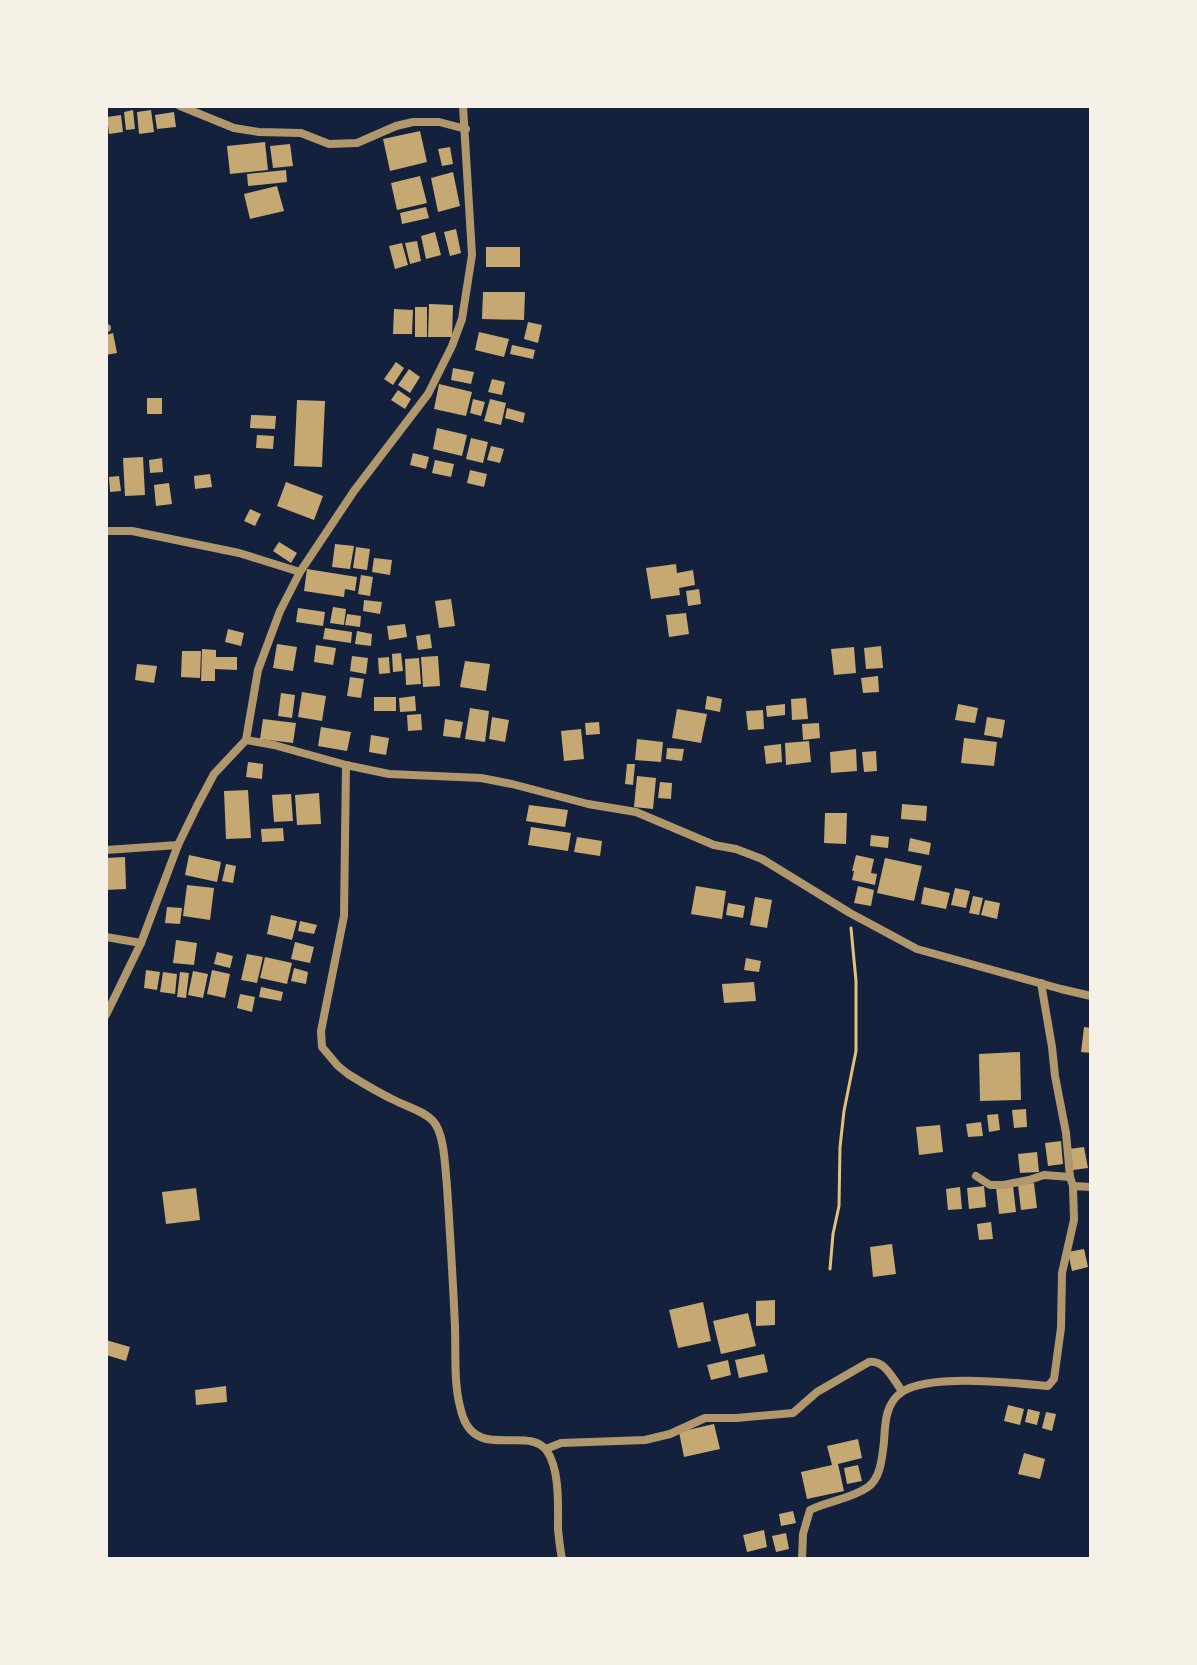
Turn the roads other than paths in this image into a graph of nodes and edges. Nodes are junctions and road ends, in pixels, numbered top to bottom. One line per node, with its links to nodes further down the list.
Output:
1 (180, 106): 3 (street)
2 (463, 106): 3 (street)
3 (466, 129): 5 (street)
4 (106, 531): 5 (street)
5 (300, 572): 6 (street)
6 (246, 740): 7 (street); 8 (street)
7 (346, 765): 12 (street); 19 (street)
8 (178, 845): 9 (street); 11 (street)
9 (106, 850)
10 (106, 937): 11 (street)
11 (141, 943): 14 (street)
12 (1041, 983): 13 (street); 16 (street)
13 (1091, 996)
14 (106, 1015)
15 (976, 1176): 16 (street)
16 (1071, 1181): 17 (street); 18 (street)
17 (1091, 1187)
18 (902, 1391): 19 (street); 21 (street)
19 (546, 1449): 20 (street)
20 (562, 1559)
21 (802, 1559)

